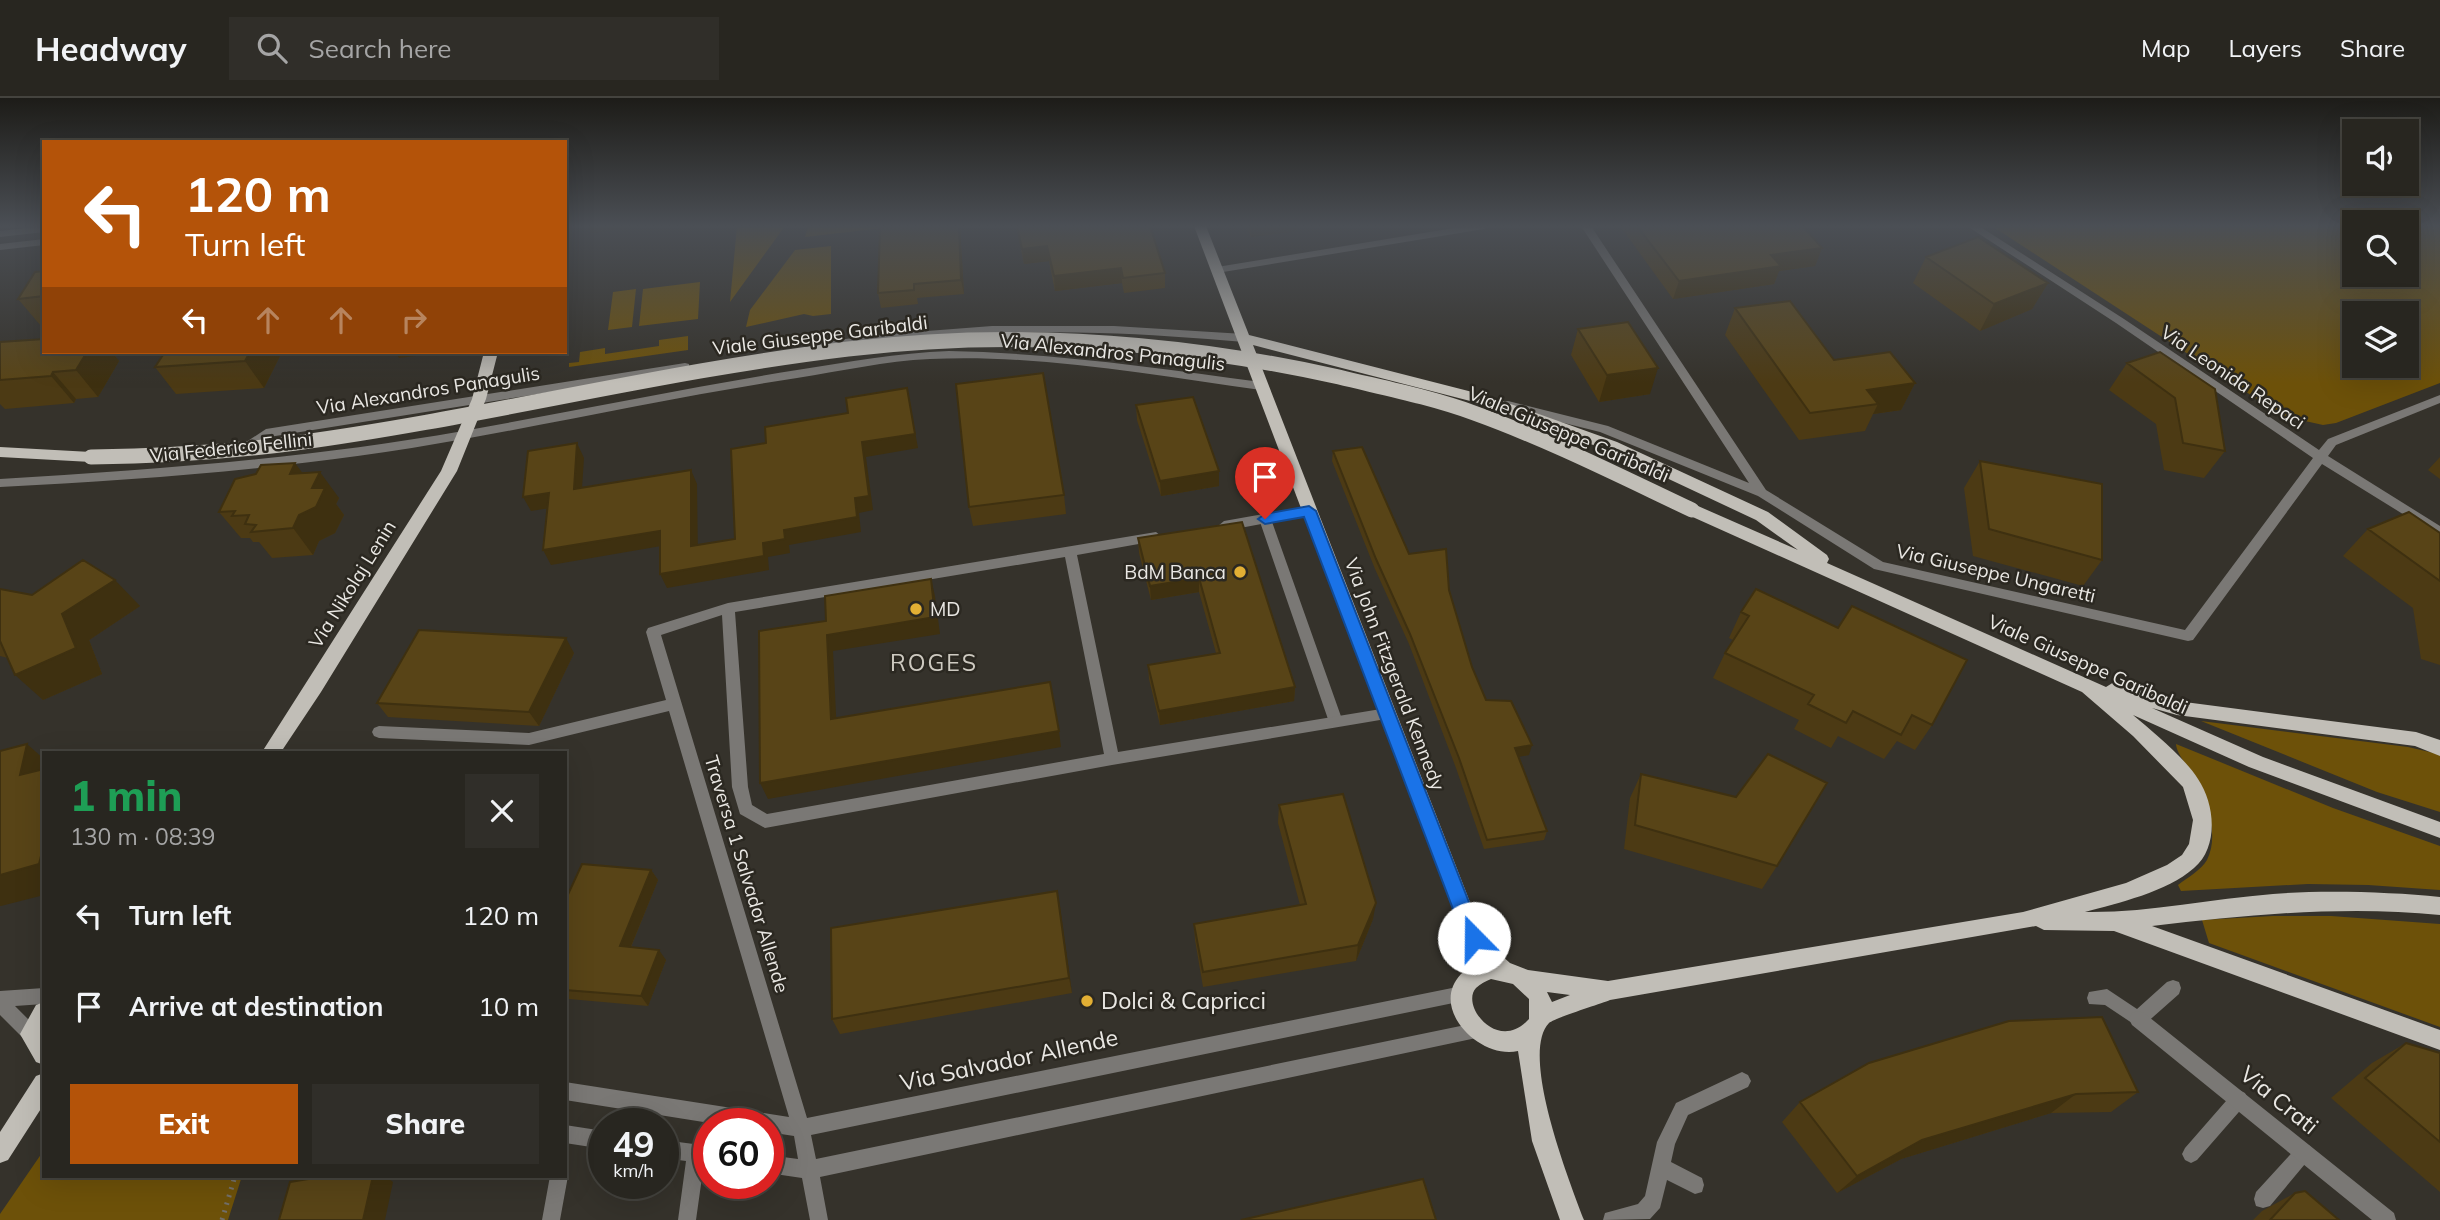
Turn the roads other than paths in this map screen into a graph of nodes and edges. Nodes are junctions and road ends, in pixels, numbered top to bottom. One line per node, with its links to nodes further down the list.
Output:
1 (1220, 278): 4 (main road, Via John Fitzgerald Kennedy)
2 (1621, 278): 15 (street)
3 (2053, 278): 12 (street, Via Leonida Repaci)
4 (1244, 338): 6 (main road, Via John Fitzgerald Kennedy); 7 (street, Via Alexandros Panagulis); 8 (main road)
5 (490, 354): 7 (main road, Via Nikolaj Lenin)
6 (1261, 386): 10 (street, Via Alexandros Panagulis); 16 (main road, Via John Fitzgerald Kennedy)
7 (479, 399): 10 (main road, Via Nikolaj Lenin); 13 (street, Via Alexandros Panagulis)
8 (1483, 399): 15 (street, Via Giuseppe Ungaretti); 22 (main road)
9 (2440, 399): 12 (street)
10 (464, 435): 13 (street, Via Federico Fellini); 31 (main road, Via Nikolaj Lenin)
11 (0, 452): 22 (main road, Viale Giuseppe Garibaldi, bridge)
12 (2319, 456): 15 (street, Via Giuseppe Ungaretti); 19 (street, Via Leonida Repaci)
13 (212, 468): 14 (street, Via Federico Fellini)
14 (0, 483)
15 (1762, 493)
16 (1309, 511): 17 (street); 27 (main road, Via John Fitzgerald Kennedy)
17 (1265, 519): 18 (street); 28 (street)
18 (1213, 527)
19 (2440, 532)
20 (1174, 534): 21 (street)
21 (1070, 551): 23 (street); 32 (street)
22 (1849, 580): 24 (main road, Viale Giuseppe Garibaldi)
23 (728, 608): 26 (street, Traversa 1 Salvador Allende); 32 (street)
24 (2052, 670): 25 (main road, Viale Giuseppe Garibaldi); 30 (main road)
25 (2089, 688): 33 (main road, Viale Giuseppe Garibaldi); 35 (main road)
26 (675, 704): 29 (street); 57 (street, Traversa 1 Salvador Allende)
27 (1387, 714): 28 (street); 37 (main road, Via John Fitzgerald Kennedy)
28 (1336, 722): 32 (street)
29 (379, 732)
30 (2440, 748)
31 (272, 751)
32 (1112, 759)
33 (2440, 830)
34 (2440, 906): 36 (main road)
35 (2023, 921): 36 (main road); 40 (main road)
36 (2113, 922): 51 (main road)
37 (1502, 968): 38 (main road, Via John Fitzgerald Kennedy); 41 (main road)
38 (1527, 980): 40 (main road, Via John Fitzgerald Kennedy); 46 (main road)
39 (2173, 988): 47 (street)
40 (1609, 990): 46 (main road)
41 (1462, 994): 48 (main road); 57 (street, Via Salvador Allende)
42 (42, 996): 44 (street)
43 (2095, 998): 47 (street, Via Crati)
44 (0, 1001): 49 (street)
45 (42, 1015): 49 (main road)
46 (1542, 1016): 50 (main road)
47 (2138, 1019): 56 (street, Via Crati)
48 (1475, 1031): 50 (main road); 65 (street)
49 (31, 1034): 52 (main road)
50 (1528, 1037): 73 (main road)
51 (2440, 1040)
52 (42, 1052)
53 (1742, 1081): 64 (street)
54 (42, 1087): 60 (main road)
55 (567, 1091): 57 (street, Via Salvador Allende)
56 (2239, 1099): 61 (street, Via Crati); 62 (street)
57 (801, 1128): 65 (street, Traversa 1 Salvador Allende)
58 (567, 1135): 59 (street)
59 (588, 1138)
60 (0, 1152)
61 (2304, 1152): 69 (street); 75 (street, Via Crati)
62 (2191, 1154)
63 (784, 1166): 65 (street)
64 (1661, 1167): 67 (street); 74 (street)
65 (808, 1170): 72 (street, Traversa 1 Salvador Allende)
66 (559, 1178): 70 (street)
67 (1695, 1185)
68 (693, 1194): 71 (street)
69 (2263, 1199)
70 (551, 1220)
71 (687, 1220)
72 (819, 1220)
73 (1572, 1220)
74 (1612, 1220)
75 (2387, 1220)

